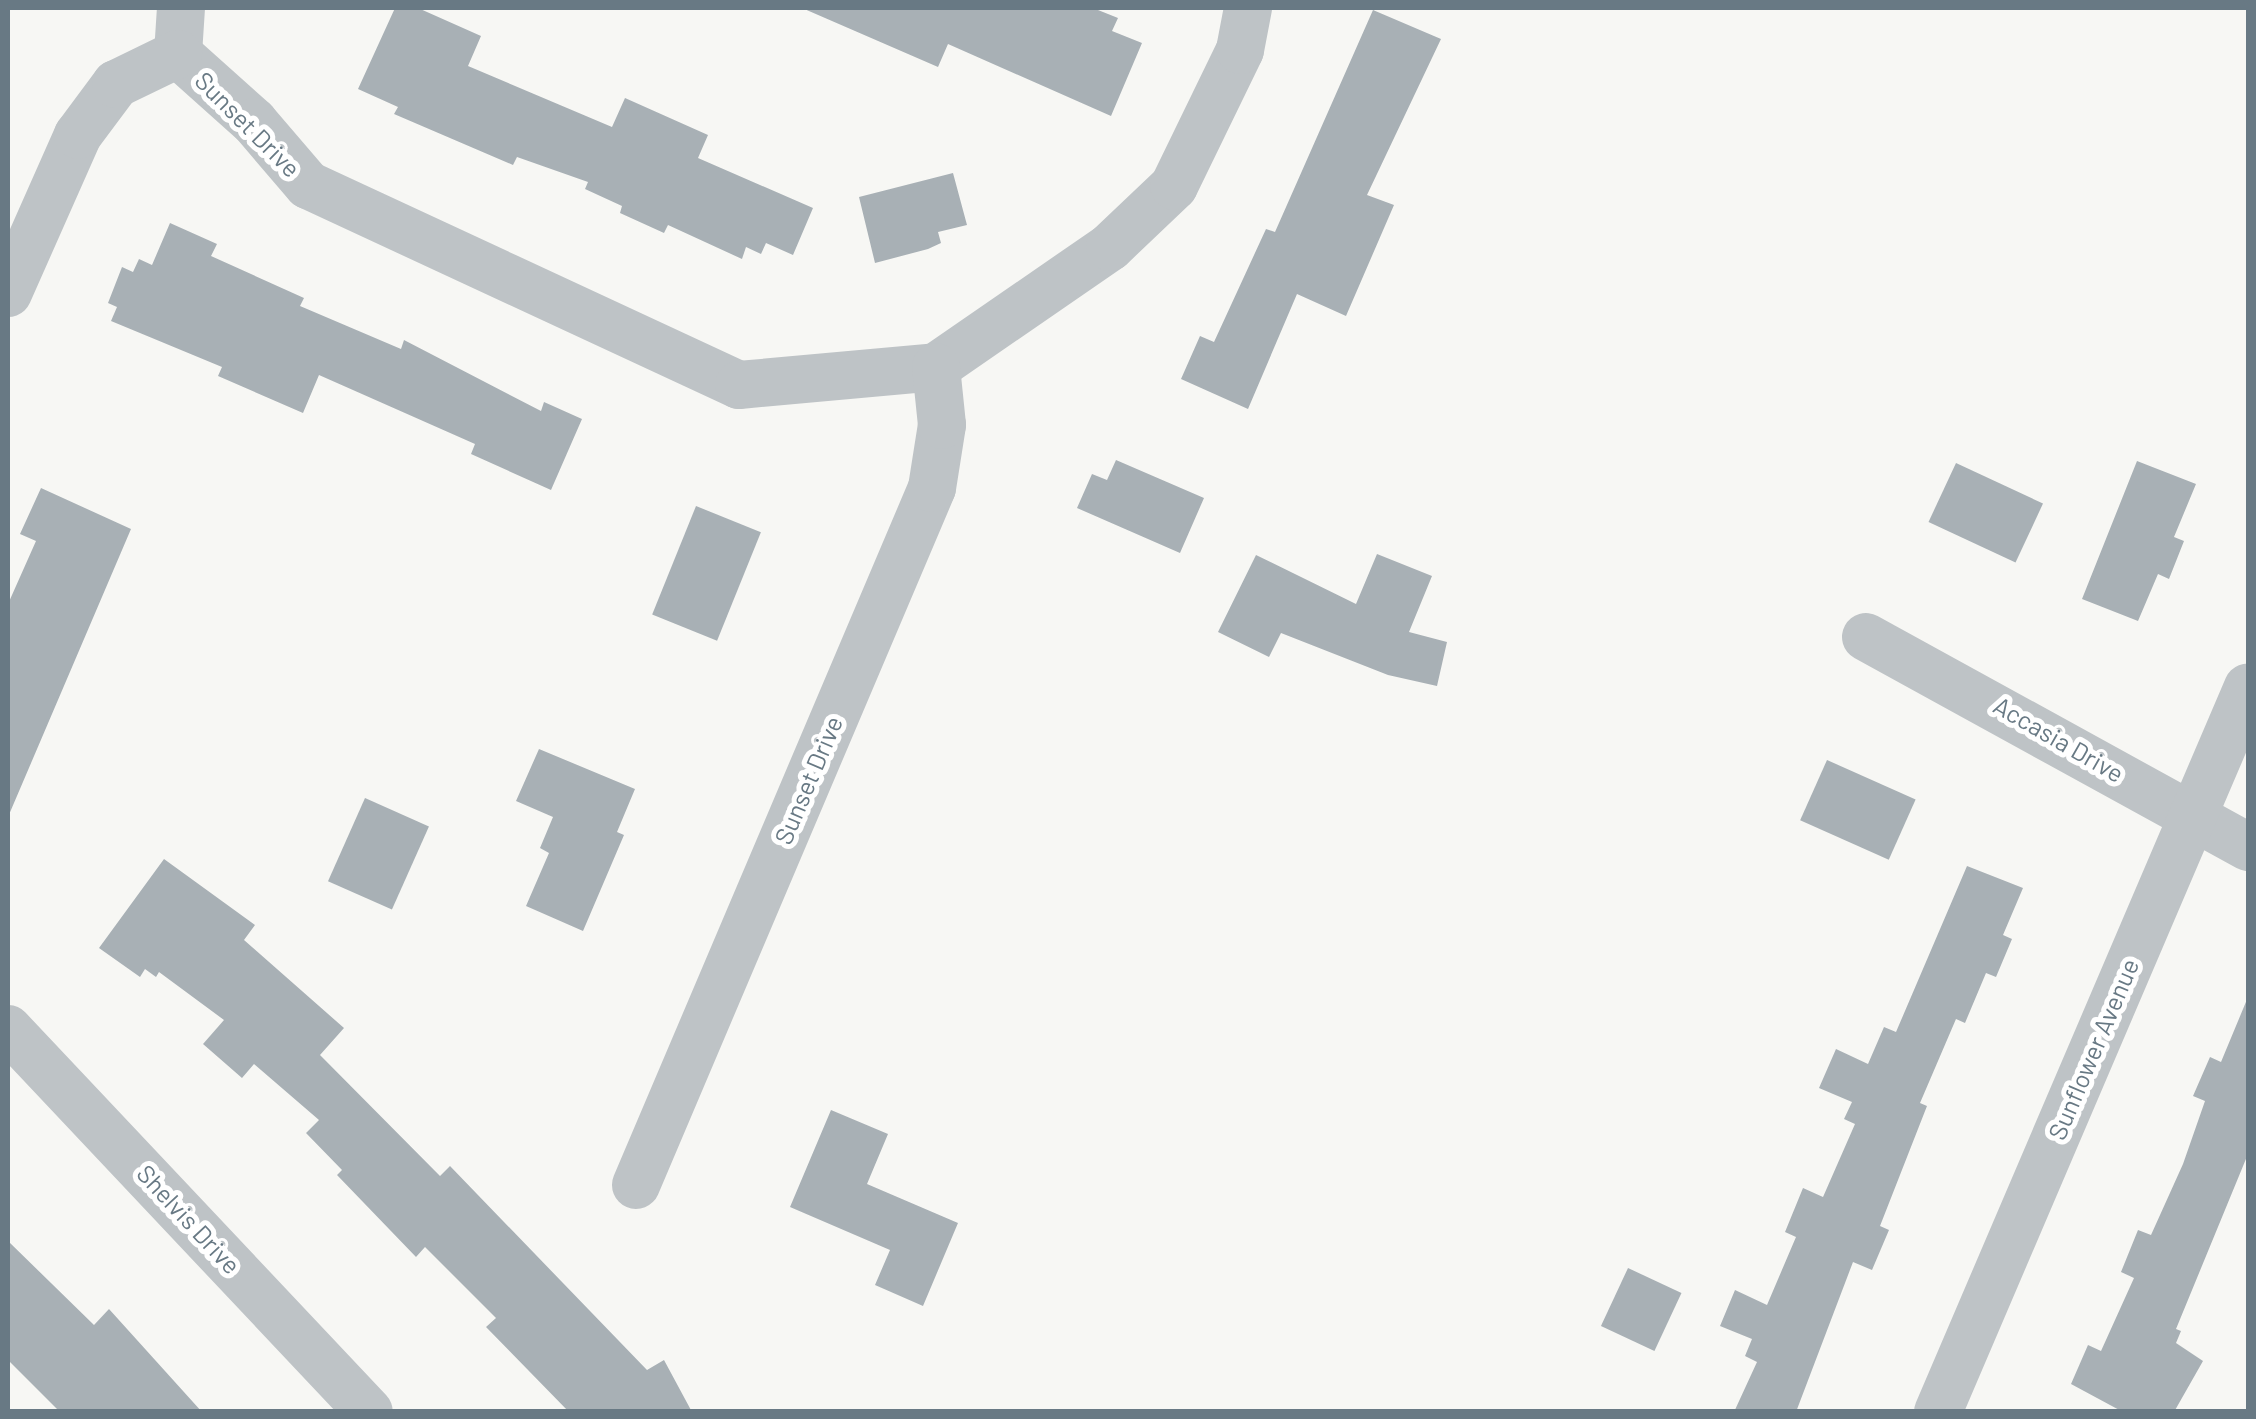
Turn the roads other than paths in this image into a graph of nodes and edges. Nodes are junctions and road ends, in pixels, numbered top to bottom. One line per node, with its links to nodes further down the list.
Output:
1 (1248, 8): 4 (street, Sunset Drive)
2 (179, 31): 3 (street); 4 (street, Sunset Drive)
3 (8, 292)
4 (936, 367): 10 (street, Sunset Drive)
5 (1866, 637): 7 (street, Accasia Drive)
6 (2248, 687): 7 (street, Sunflower Avenue)
7 (2197, 815): 8 (street, Accasia Drive); 12 (street, Sunflower Avenue)
8 (2248, 847)
9 (8, 1029): 11 (street, Shelvis Drive)
10 (636, 1185)
11 (369, 1412)
12 (1938, 1412)

